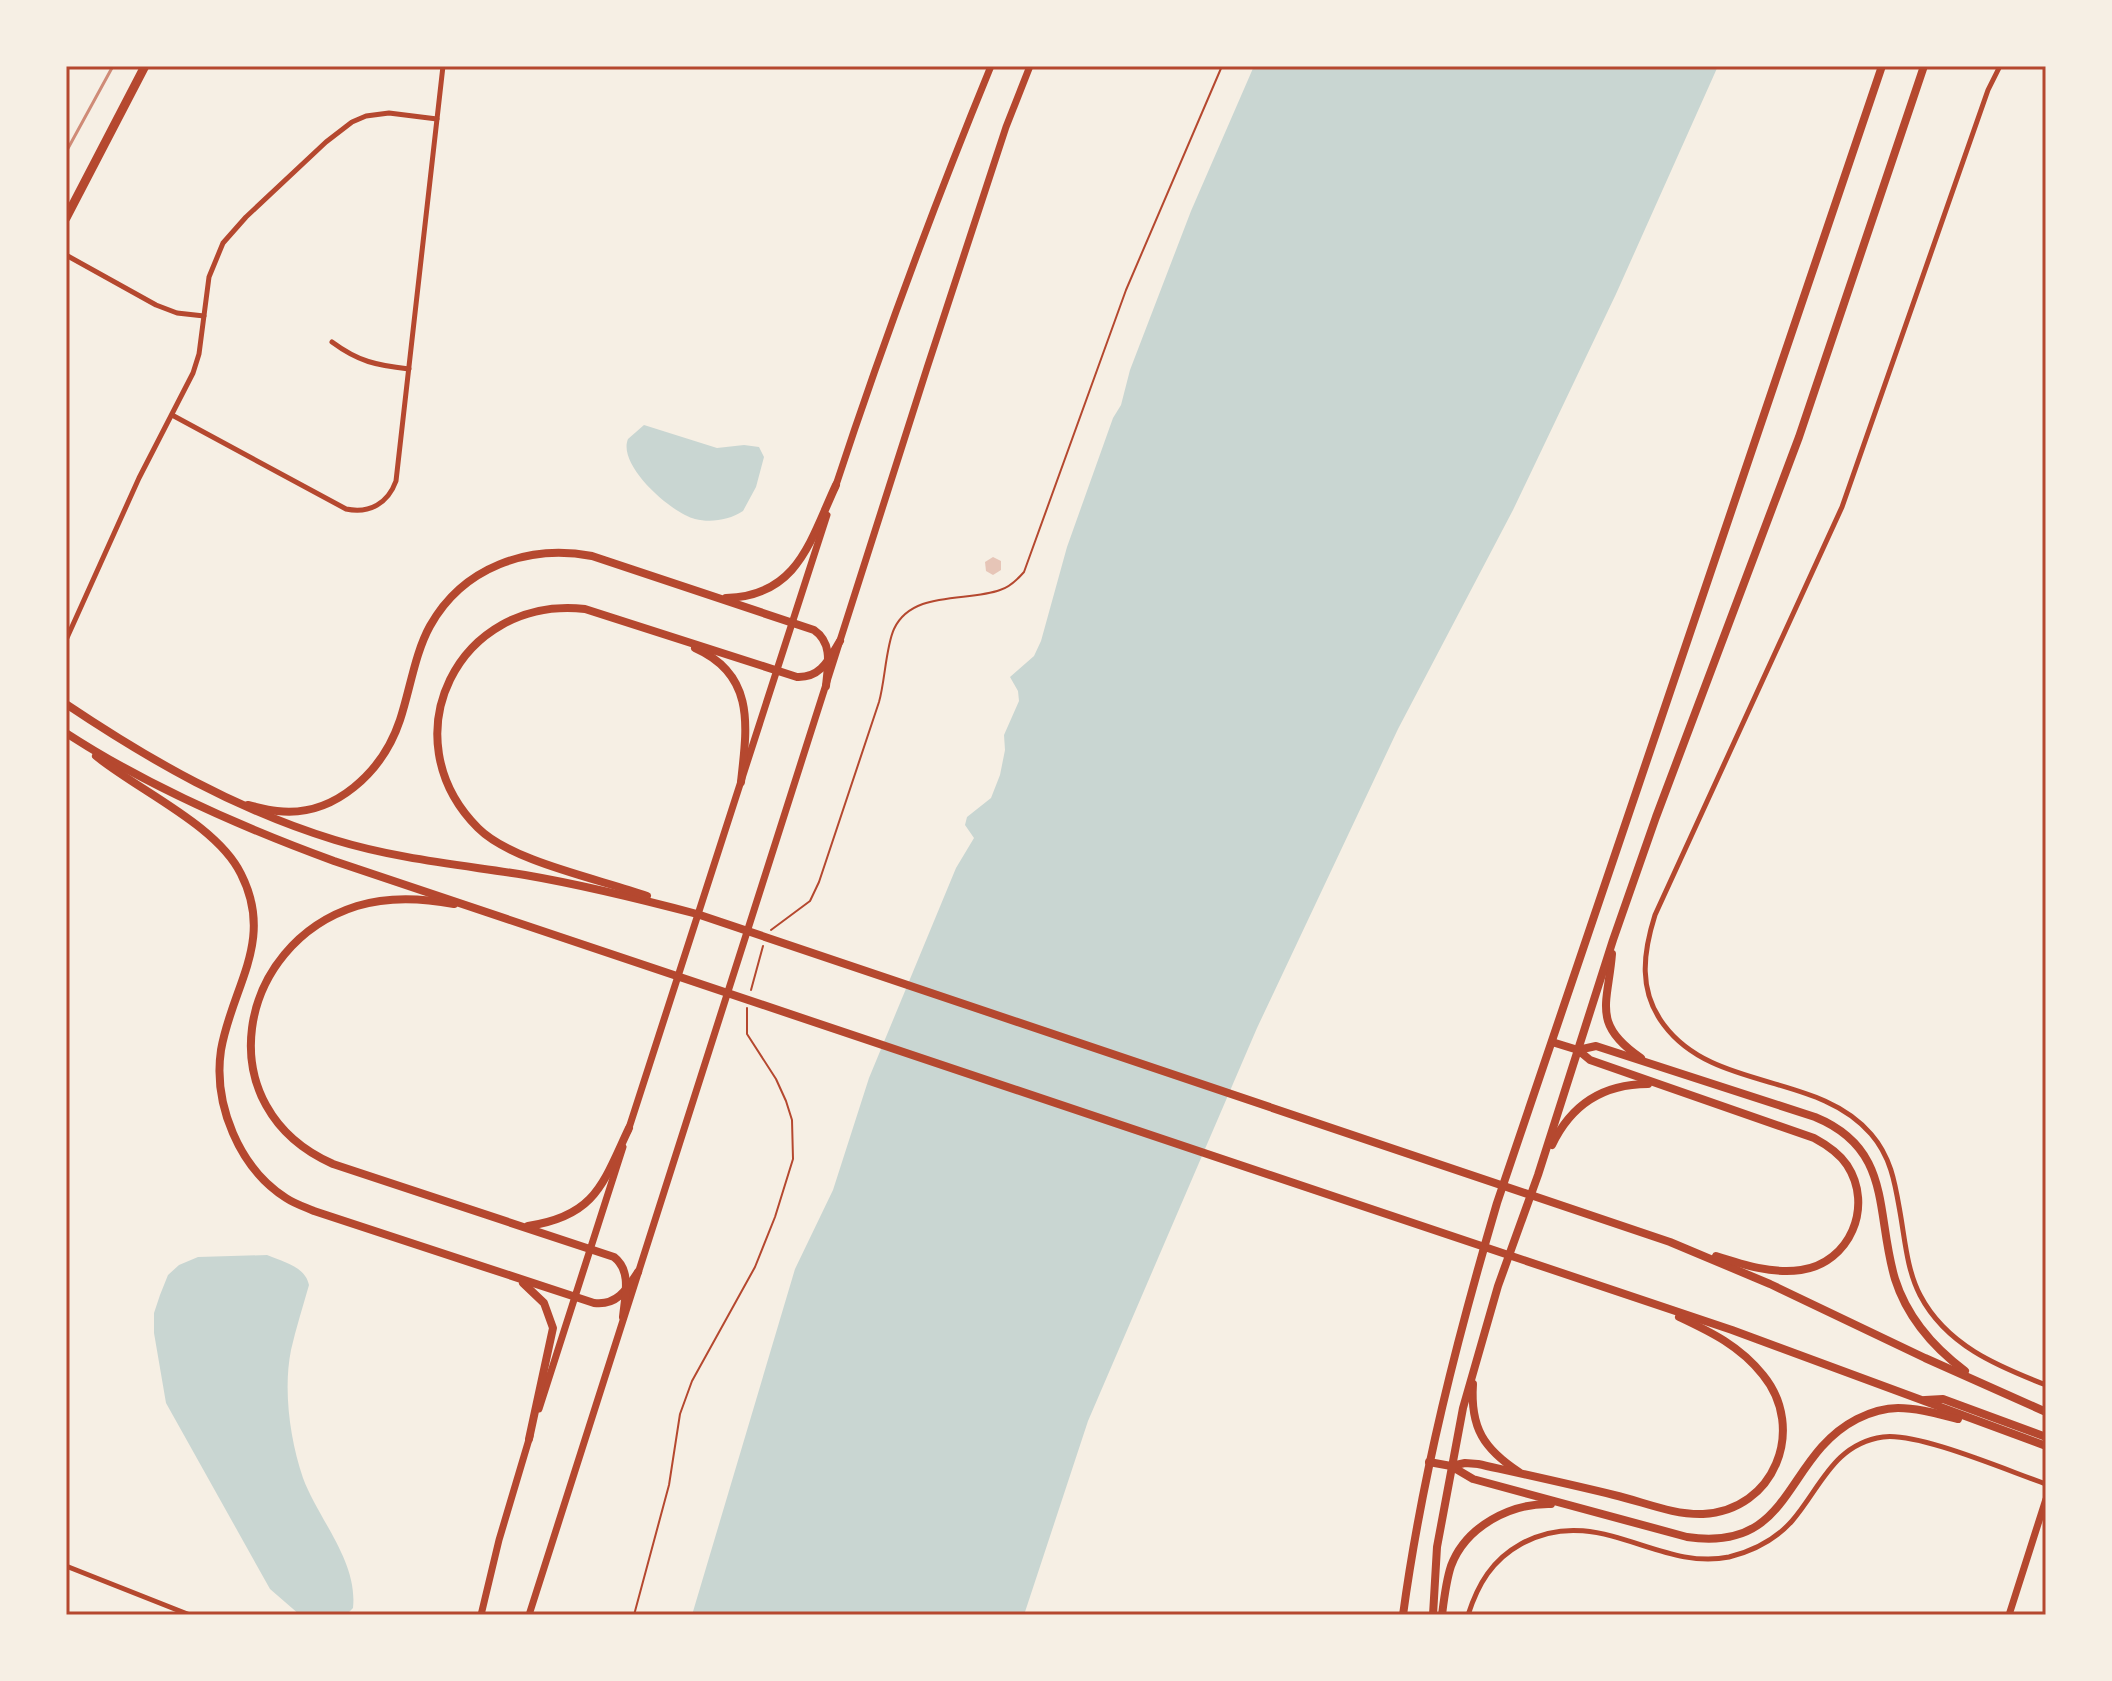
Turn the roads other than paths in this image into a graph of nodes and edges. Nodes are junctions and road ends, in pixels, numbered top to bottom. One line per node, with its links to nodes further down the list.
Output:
1 (145, 66): 9 (main road)
2 (443, 66): 8 (street)
3 (991, 66): 15 (street)
4 (1030, 66): 20 (street)
5 (1882, 66): 32 (main road)
6 (1924, 66): 31 (main road)
7 (2000, 66): 49 (street)
8 (437, 119): 11 (street); 13 (street)
9 (66, 218)
10 (66, 255): 11 (street)
11 (204, 316): 14 (street)
12 (332, 342): 13 (street)
13 (409, 369): 14 (street)
14 (172, 415): 19 (street)
15 (836, 485): 16 (main road); 17 (street)
16 (718, 599): 17 (main road); 28 (main road)
17 (792, 623): 21 (main road); 22 (street)
18 (672, 638): 22 (main road); 27 (main road); 30 (main road)
19 (66, 640)
20 (840, 641): 21 (main road); 23 (street)
21 (828, 661): 22 (main road); 23 (main road)
22 (777, 670): 27 (street)
23 (826, 686): 41 (street)
24 (66, 704): 28 (main road)
25 (66, 733): 26 (main road)
26 (84, 744): 29 (main road); 42 (main road)
27 (741, 782): 36 (street)
28 (231, 801): 30 (main road)
29 (486, 910): 38 (main road); 45 (main road)
30 (697, 914): 39 (main road)
31 (1613, 940): 33 (main road); 34 (main road)
32 (1552, 1042): 33 (main road); 56 (main road)
33 (1578, 1050): 34 (main road); 35 (main road); 37 (main road)
34 (1648, 1063): 48 (main road)
35 (1655, 1083): 37 (main road); 39 (main road)
36 (629, 1128): 38 (main road); 40 (street)
37 (1538, 1175): 47 (main road)
38 (524, 1227): 40 (main road)
39 (1670, 1242): 48 (main road)
40 (592, 1249): 43 (main road); 44 (street)
41 (638, 1272): 43 (main road); 46 (street)
42 (512, 1277): 44 (main road); 54 (main road)
43 (625, 1292): 44 (main road); 46 (main road)
44 (576, 1298): 54 (street)
45 (1647, 1302): 50 (main road); 58 (main road)
46 (623, 1317): 65 (street)
47 (1475, 1361): 57 (main road); 58 (main road)
48 (1974, 1378): 51 (main road)
49 (2046, 1385)
50 (1920, 1400): 52 (main road); 53 (main road)
51 (2046, 1412)
52 (1990, 1426): 55 (main road); 61 (main road)
53 (2046, 1437)
54 (529, 1439): 64 (street)
55 (2046, 1446)
56 (1429, 1462): 57 (main road); 66 (main road)
57 (1451, 1466): 58 (main road); 61 (main road); 67 (main road)
58 (1523, 1474)
59 (2046, 1484): 69 (street)
60 (2046, 1499): 70 (street)
61 (1565, 1504): 68 (main road)
62 (66, 1566): 63 (street)
63 (190, 1615)
64 (481, 1615)
65 (529, 1615)
66 (1403, 1615)
67 (1433, 1615)
68 (1442, 1615)
69 (1468, 1615)
70 (2009, 1615)

